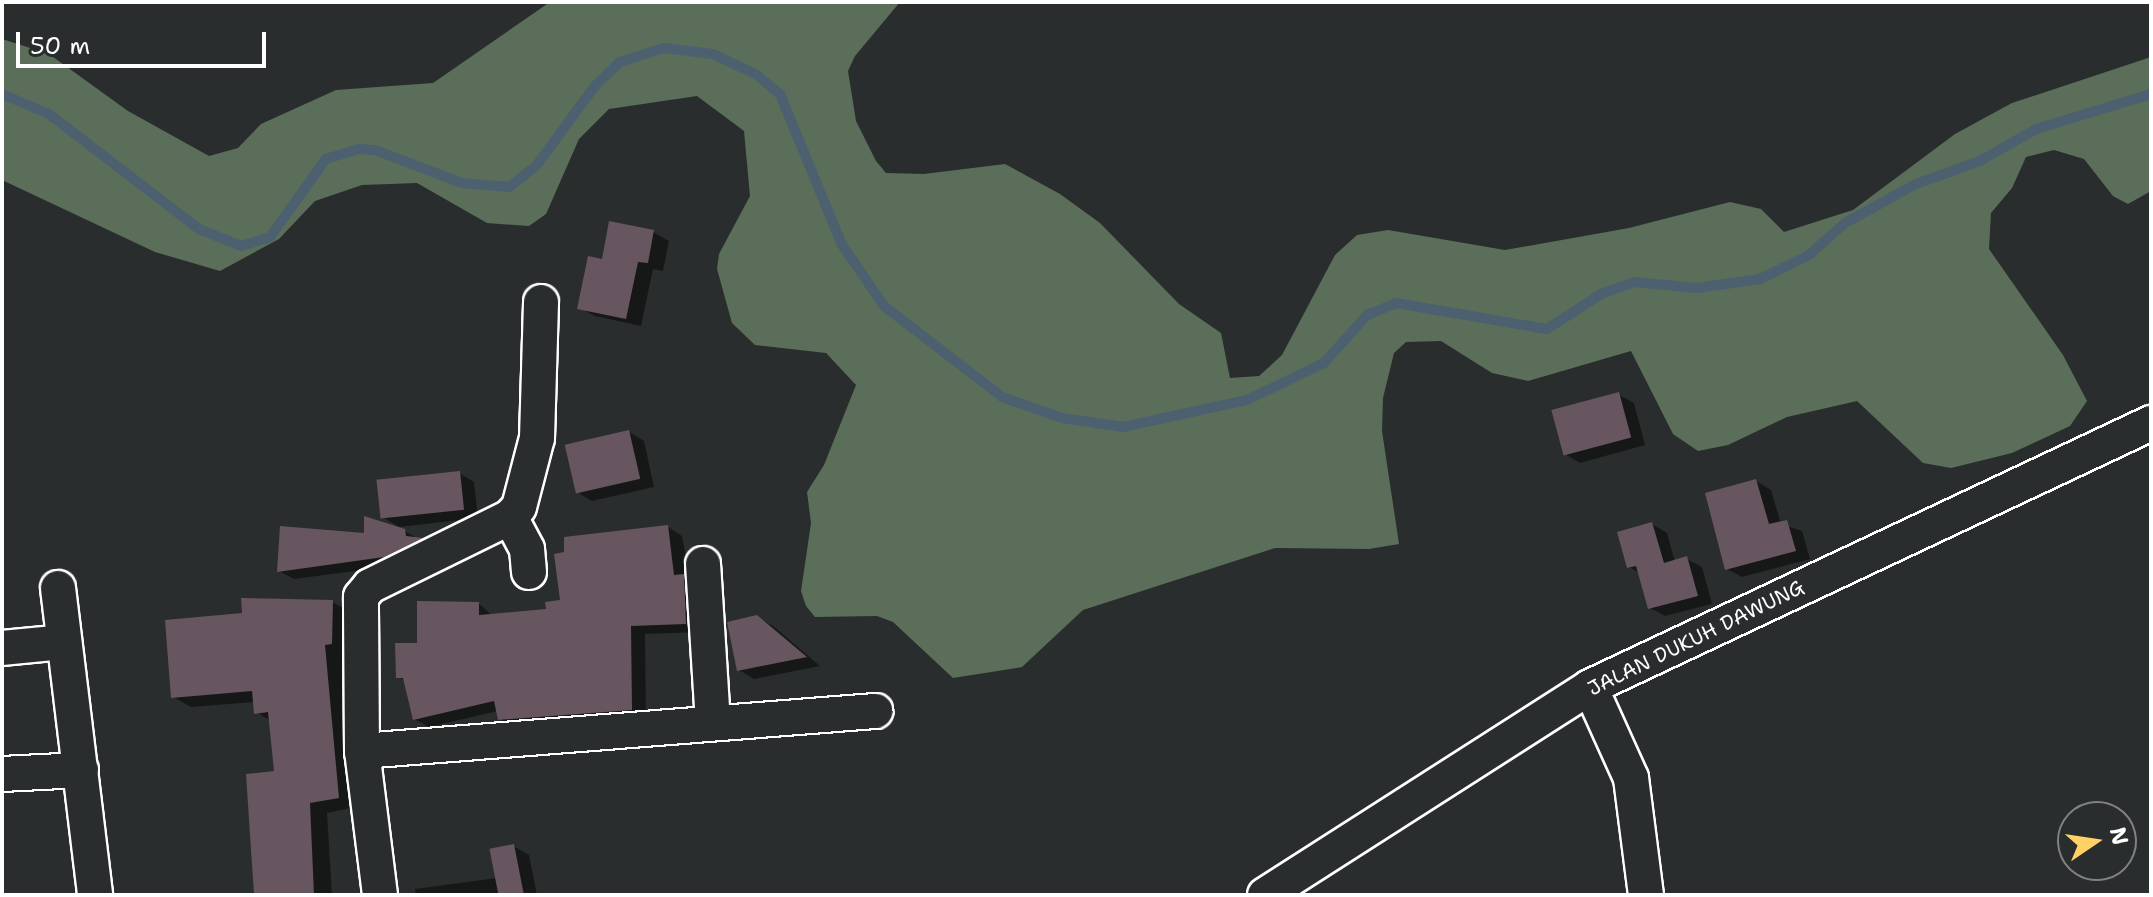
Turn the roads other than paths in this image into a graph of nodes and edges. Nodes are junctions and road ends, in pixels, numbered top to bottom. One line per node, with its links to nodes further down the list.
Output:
1 (541, 302): 3 (street)
2 (2151, 423): 9 (street, JALAN DUKUH DAWUNG)
3 (510, 517): 5 (street); 12 (street)
4 (703, 564): 11 (street)
5 (529, 572)
6 (58, 588): 7 (street)
7 (64, 642): 8 (street); 13 (street)
8 (2, 648)
9 (1590, 687): 17 (street, JALAN DUKUH DAWUNG); 18 (street)
10 (875, 711): 11 (street)
11 (713, 723): 12 (street)
12 (362, 751): 16 (street)
13 (81, 770): 14 (street); 15 (street)
14 (2, 774)
15 (95, 895)
16 (380, 895)
17 (1265, 895)
18 (1646, 895)

